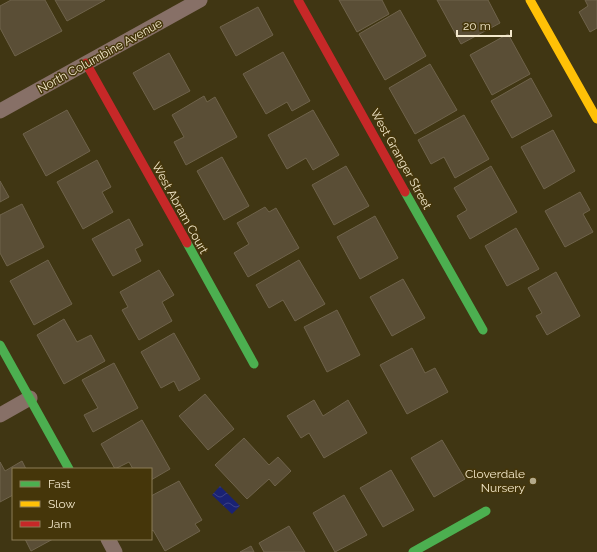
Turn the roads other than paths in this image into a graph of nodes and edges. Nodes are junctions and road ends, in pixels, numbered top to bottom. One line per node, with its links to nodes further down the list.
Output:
1 (200, 0): 4 (street, North Columbine Avenue)
2 (298, 0): 7 (street, West Granger Street)
3 (530, 0): 6 (street)
4 (86, 63): 5 (street, North Columbine Avenue); 9 (street, West Abram Court)
5 (0, 111)
6 (597, 120)
7 (483, 330)
8 (0, 345): 10 (street)
9 (254, 364)
10 (30, 398): 11 (street); 12 (street)
11 (0, 415)
12 (68, 468)
13 (486, 511): 16 (street)
14 (109, 540): 15 (street)
15 (115, 552)
16 (413, 552)

